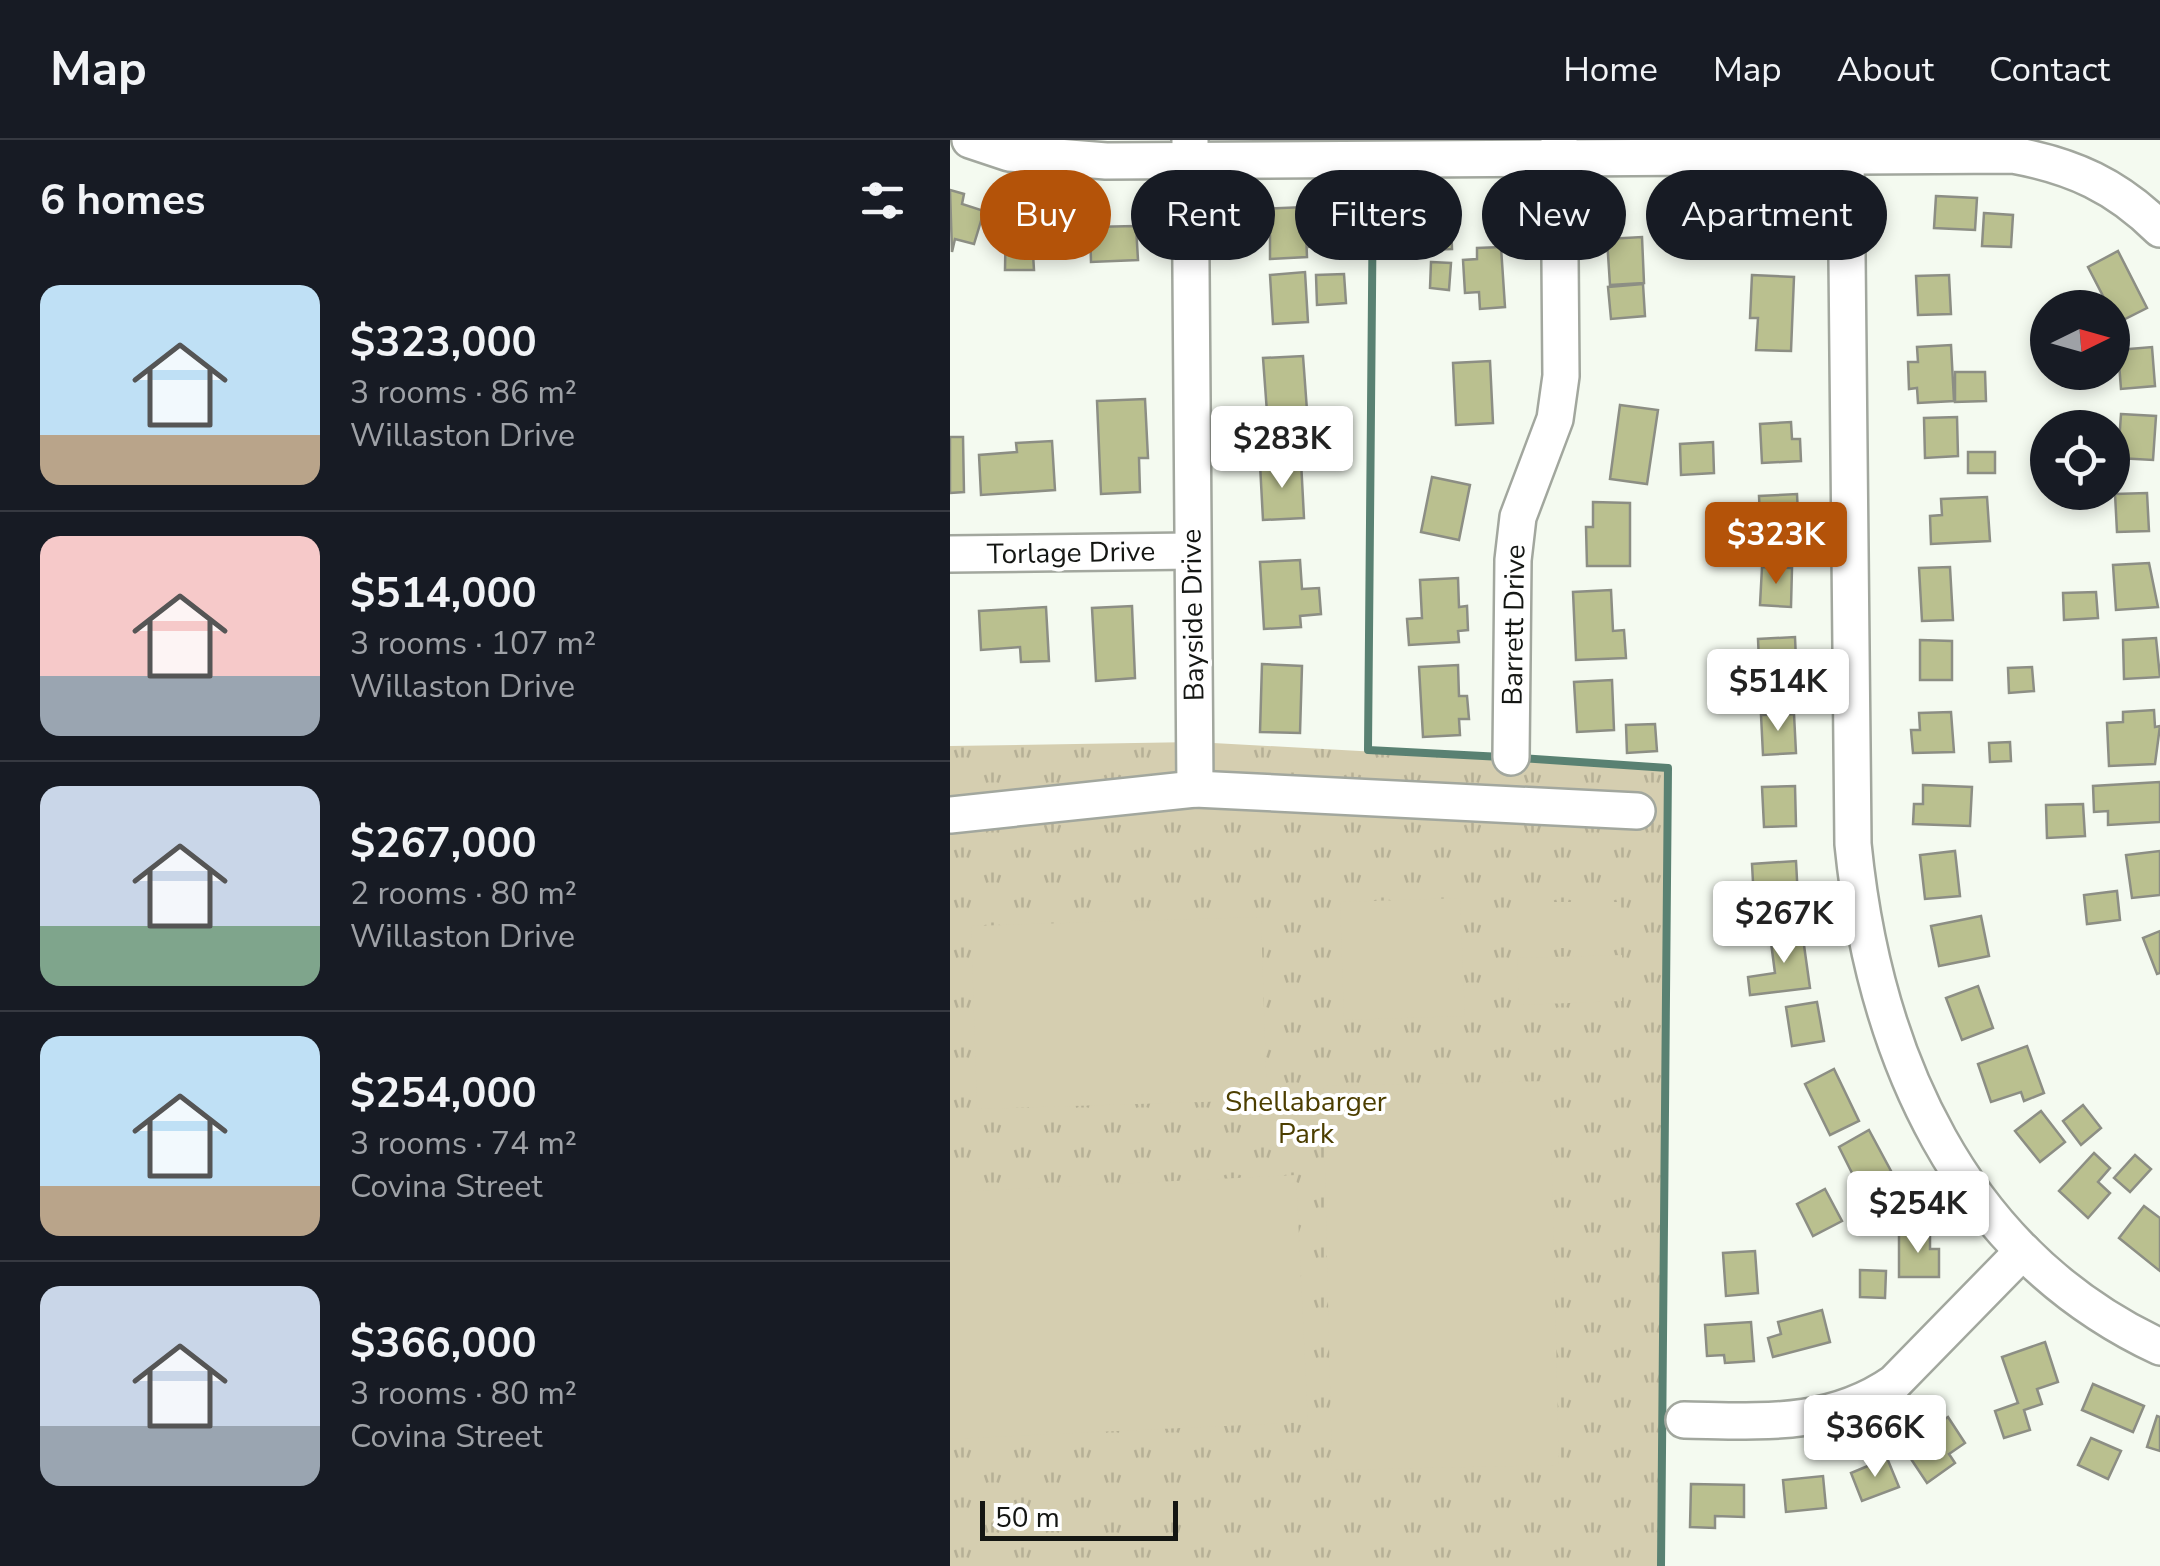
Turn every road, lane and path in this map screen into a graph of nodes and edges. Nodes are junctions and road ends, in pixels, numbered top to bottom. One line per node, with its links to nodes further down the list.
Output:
1 (970, 140): 2 (street)
2 (1190, 150): 3 (street); 6 (street, Bayside Drive)
3 (1559, 150): 4 (street); 8 (street, Barrett Drive)
4 (1846, 158): 5 (street); 12 (street)
5 (2160, 229)
6 (1192, 552): 7 (street, Torlage Drive); 9 (street, Bayside Drive)
7 (950, 554)
8 (1511, 757)
9 (1195, 789): 10 (street); 11 (street)
10 (1638, 811)
11 (950, 815)
12 (2022, 1251): 13 (street); 14 (street)
13 (2160, 1347)
14 (1684, 1420)

